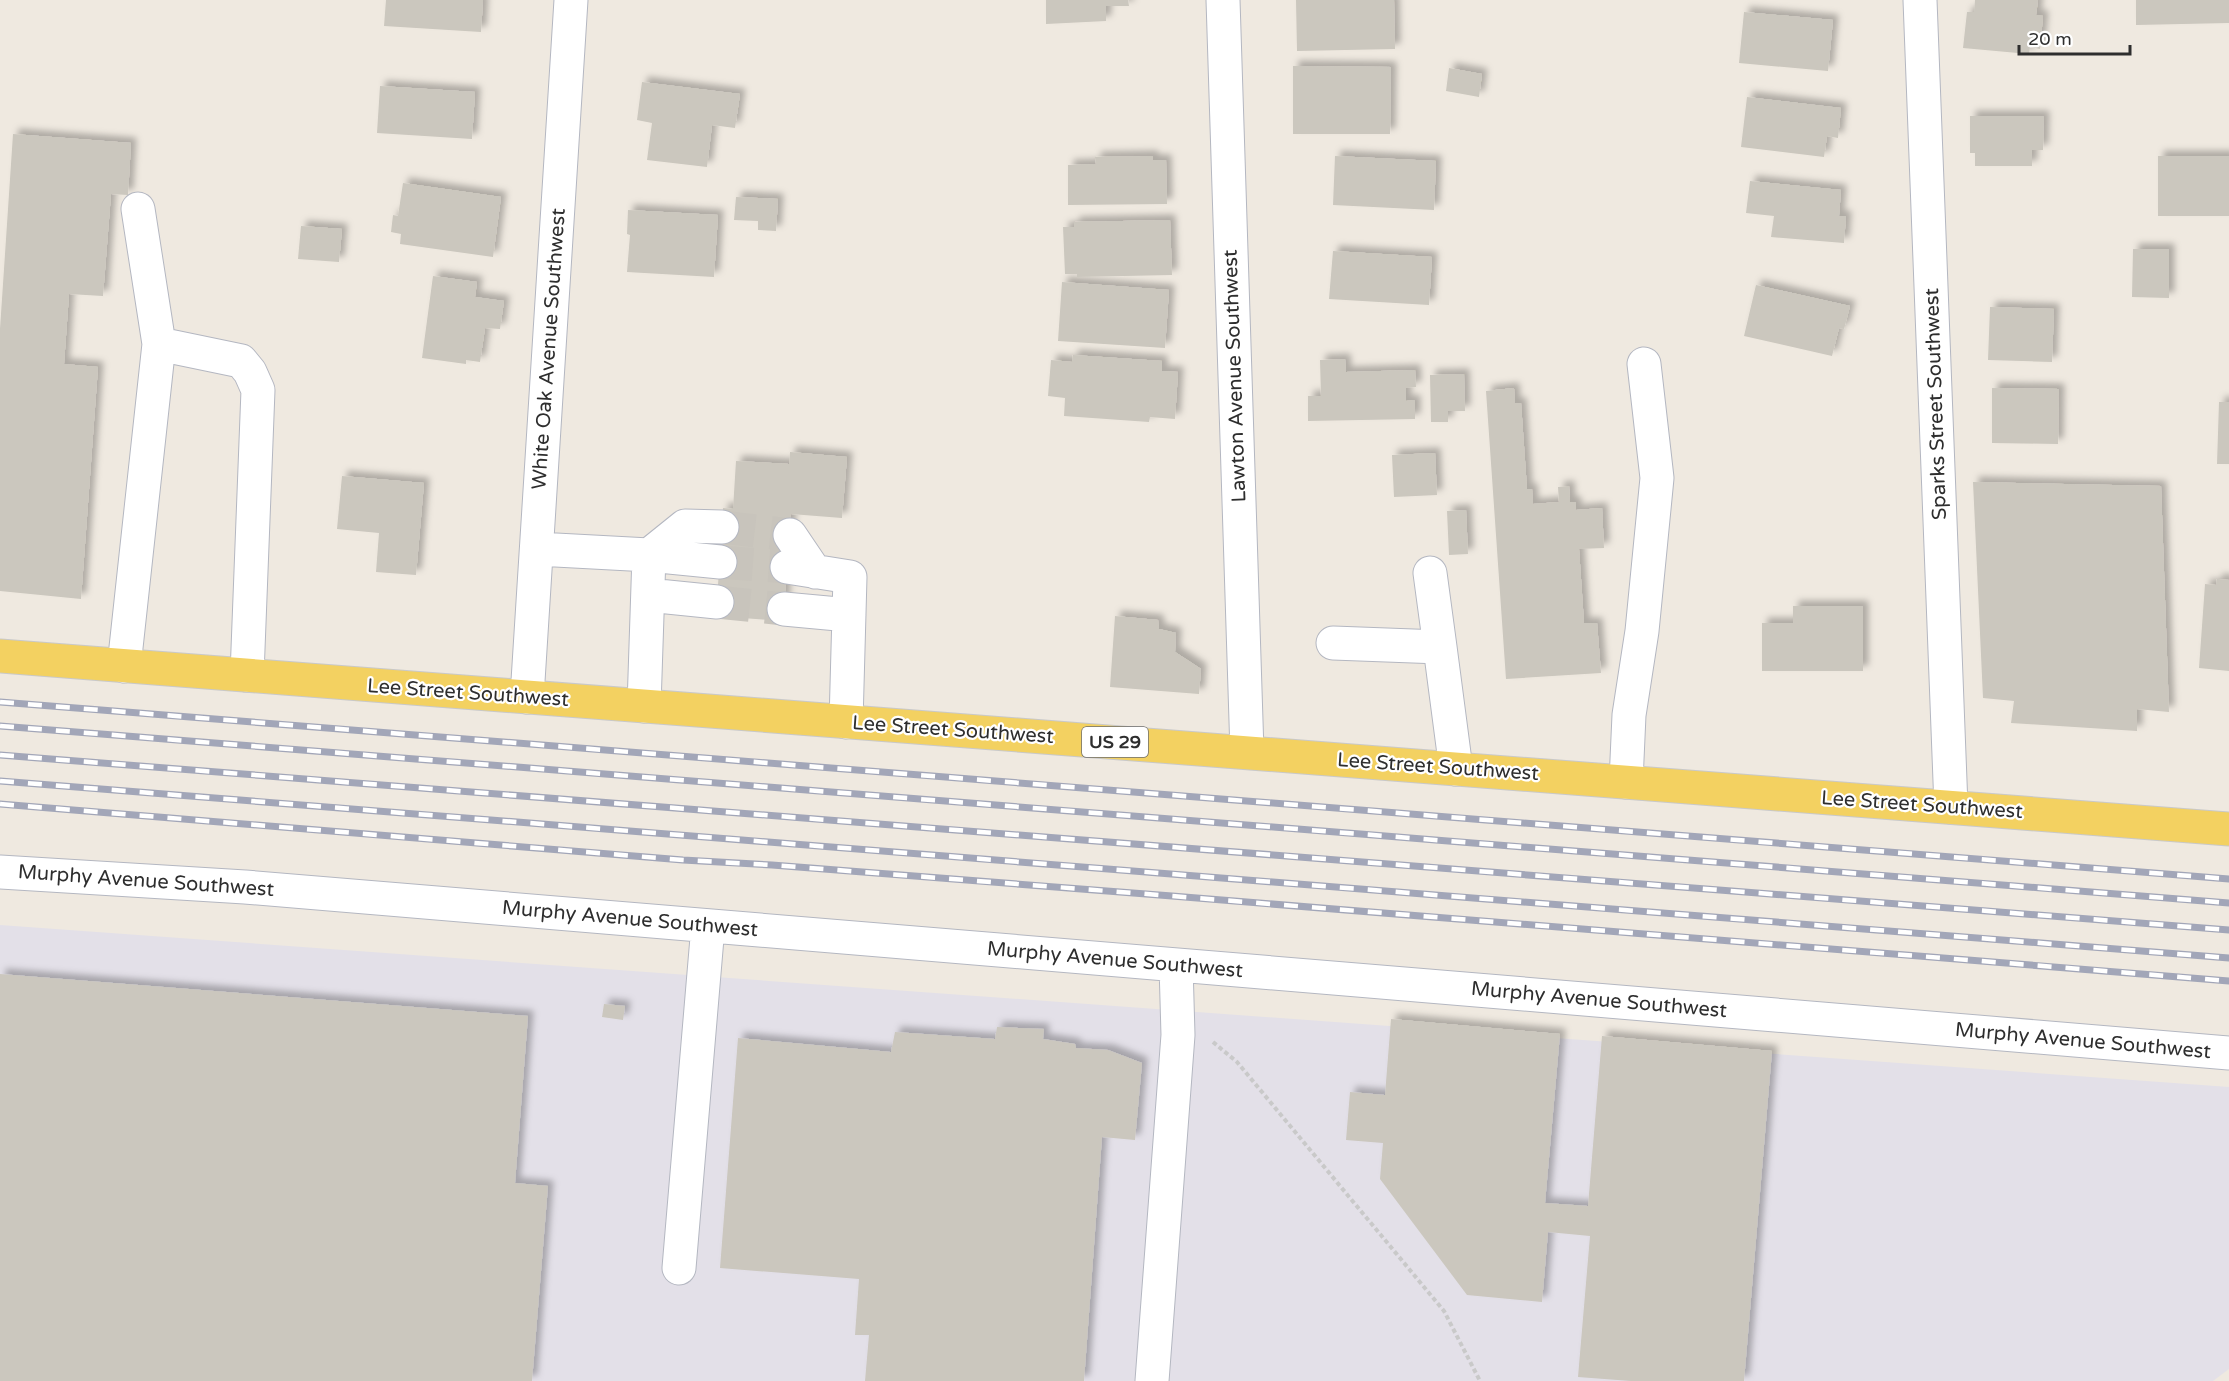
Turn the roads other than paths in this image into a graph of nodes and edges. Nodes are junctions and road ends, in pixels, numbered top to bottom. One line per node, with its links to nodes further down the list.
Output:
1 (571, 0): 9 (street, White Oak Avenue Southwest)
2 (1223, 0): 25 (street, Lawton Avenue Southwest)
3 (1920, 0): 28 (street, Sparks Street Southwest)
4 (138, 209): 5 (street)
5 (159, 344): 20 (street); 21 (street)
6 (1644, 364): 27 (street)
7 (722, 527): 10 (street)
8 (790, 535): 16 (street)
9 (537, 549): 10 (street); 22 (street, White Oak Avenue Southwest)
10 (649, 555): 11 (street); 13 (street)
11 (720, 562)
12 (1430, 573): 18 (street)
13 (648, 595): 14 (street); 23 (street)
14 (717, 602)
15 (784, 609): 16 (street)
16 (849, 615): 24 (street)
17 (1333, 643): 18 (street)
18 (1440, 647): 26 (street)
19 (0, 656): 20 (main road, Lee Street Southwest / US 29)
20 (124, 666): 21 (main road, Lee Street Southwest / US 29)
21 (247, 675): 22 (main road, Lee Street Southwest / US 29)
22 (527, 697): 23 (main road, Lee Street Southwest / US 29)
23 (644, 706): 24 (main road, Lee Street Southwest / US 29)
24 (846, 722): 25 (main road, Lee Street Southwest / US 29)
25 (1247, 752): 26 (main road, Lee Street Southwest / US 29)
26 (1456, 769): 27 (main road, Lee Street Southwest / US 29)
27 (1626, 782): 28 (main road, Lee Street Southwest / US 29)
28 (1951, 807): 29 (main road, Lee Street Southwest / US 29)
29 (2229, 829)
30 (0, 872): 31 (street, Murphy Avenue Southwest)
31 (708, 926): 32 (street, Murphy Avenue Southwest); 34 (street)
32 (1176, 965): 33 (street, Murphy Avenue Southwest); 35 (street)
33 (2229, 1053)
34 (679, 1268)
35 (1152, 1381)

